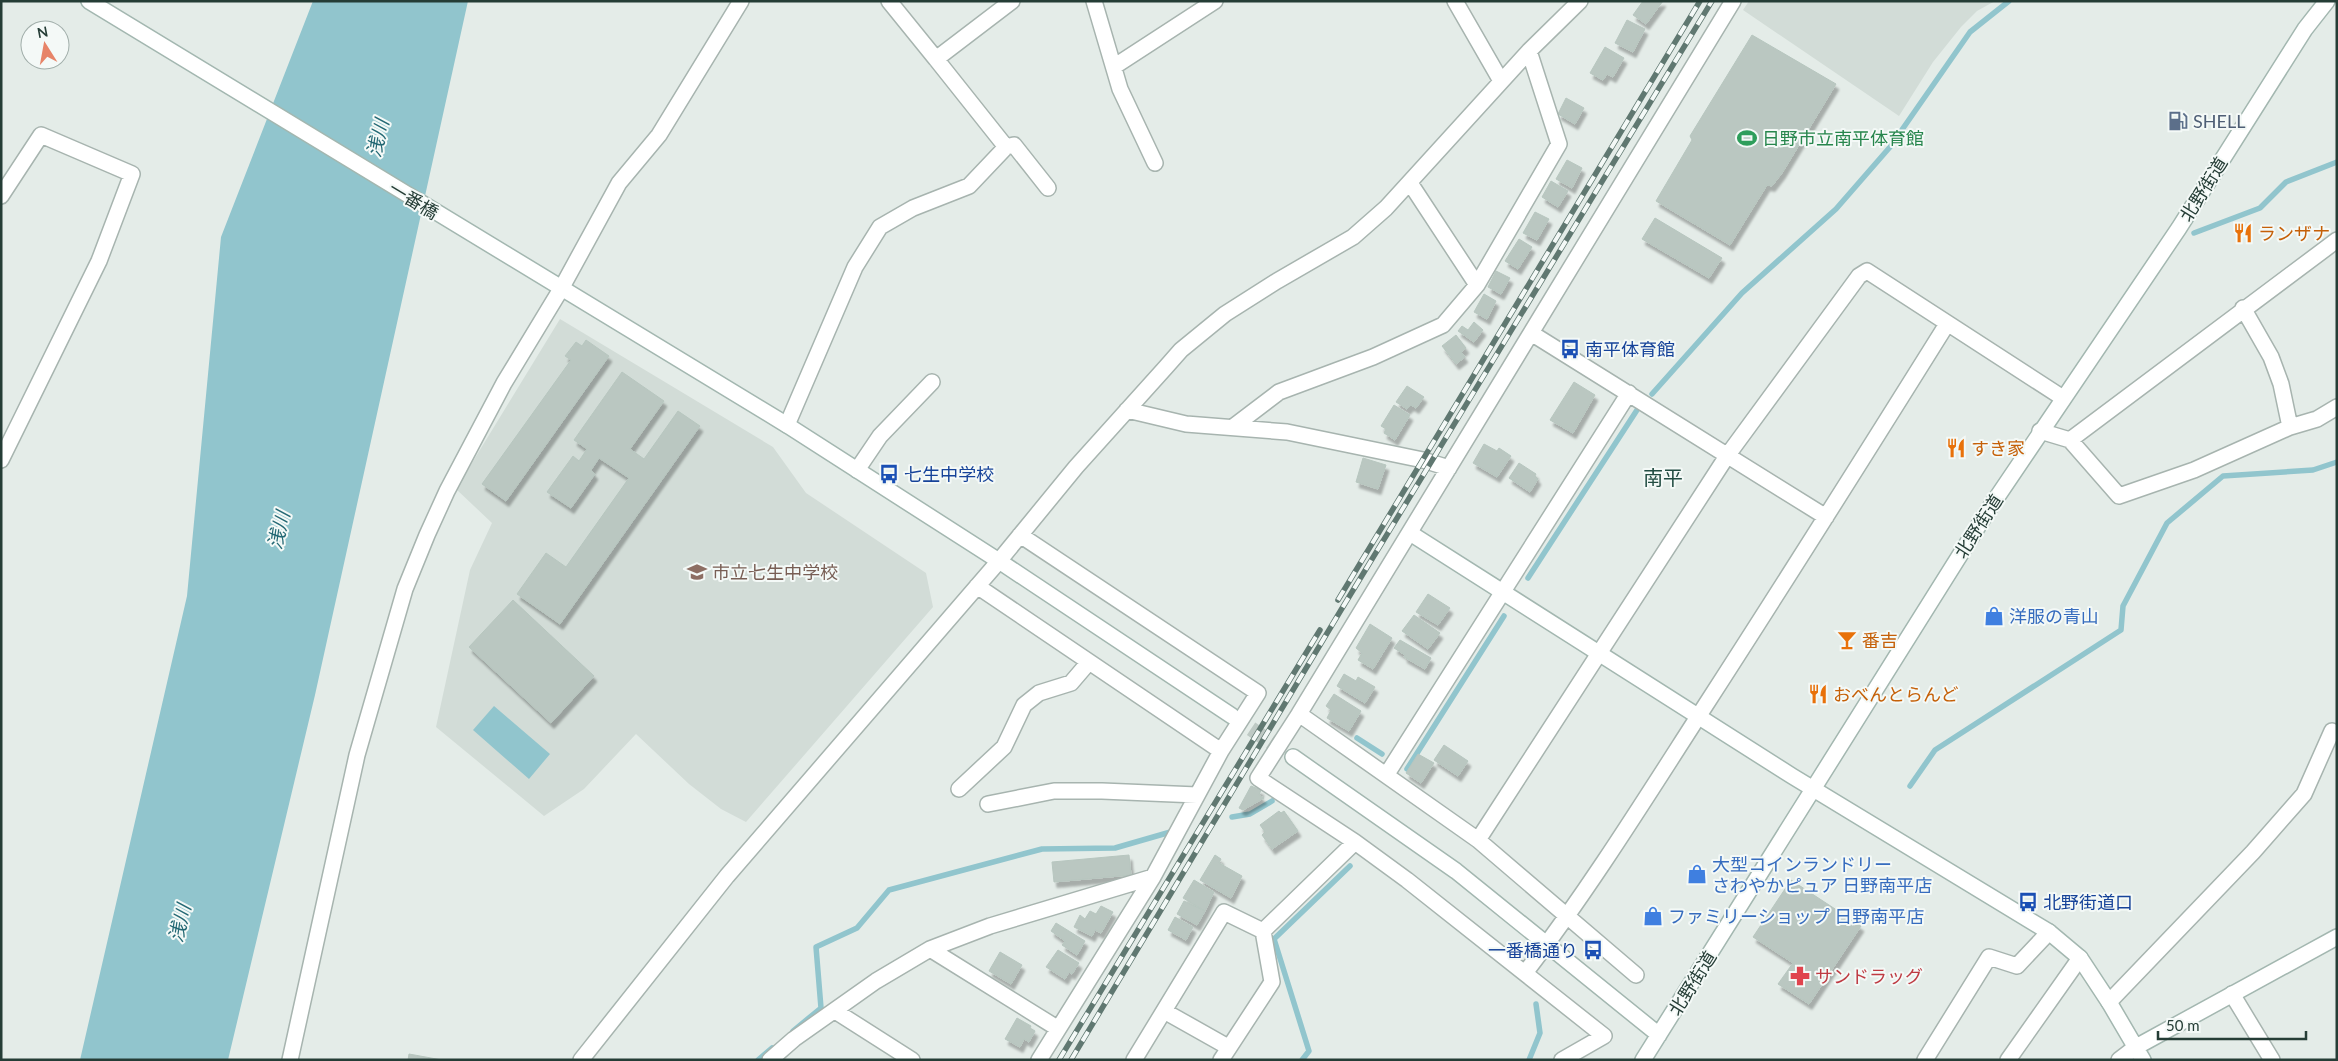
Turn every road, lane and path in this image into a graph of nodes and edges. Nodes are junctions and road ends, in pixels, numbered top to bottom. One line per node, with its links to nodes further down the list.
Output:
1 (89, 1): 22 (street, 一番橋)
2 (741, 1): 22 (street)
3 (889, 1): 12 (street)
4 (1012, 1): 12 (street)
5 (1094, 1): 13 (street)
6 (1215, 1): 13 (street)
7 (1455, 1): 14 (street)
8 (1580, 1): 11 (street)
9 (1733, 1): 25 (street)
10 (2327, 1): 28 (street, 北野街道)
11 (1529, 51): 14 (street); 21 (street)
12 (936, 59): 15 (street)
13 (1115, 66): 16 (street)
14 (1501, 81): 17 (street)
15 (1006, 147): 18 (street); 31 (street)
16 (1155, 163)
17 (1410, 183): 21 (street); 30 (street)
18 (1048, 188)
19 (1, 196): 37 (street)
20 (2337, 240): 23 (street)
21 (1477, 285): 32 (street)
22 (561, 289): 31 (street, 一番橋); 79 (street)
23 (2243, 308): 33 (street); 35 (street)
24 (1947, 324): 28 (street); 36 (street); 40 (street)
25 (1531, 333): 27 (street); 38 (street)
26 (932, 382): 39 (street)
27 (1629, 393): 36 (street); 45 (street)
28 (2063, 398): 34 (street, 北野街道)
29 (2337, 408): 33 (street)
30 (1127, 410): 32 (street); 42 (street)
31 (787, 425): 39 (street, 一番橋)
32 (1233, 427): 38 (street)
33 (2290, 427): 35 (street)
34 (2040, 431): 35 (street); 56 (street, 北野街道)
35 (2070, 440)
36 (1727, 456): 40 (street); 46 (street)
37 (1, 460)
38 (1449, 468): 41 (street)
39 (856, 470): 43 (street, 一番橋)
40 (1826, 517): 50 (street)
41 (1410, 533): 45 (street); 48 (street)
42 (1020, 535): 43 (street); 52 (street)
43 (998, 561): 44 (street); 49 (street, 一番橋)
44 (977, 586): 47 (street); 80 (street)
45 (1502, 592): 46 (street); 54 (street)
46 (1600, 654): 50 (street); 59 (street)
47 (1089, 662): 52 (street); 55 (street)
48 (1300, 714): 54 (street); 60 (street)
49 (1232, 716)
50 (1698, 717): 56 (street); 62 (street)
51 (2332, 731): 72 (street)
52 (1221, 751): 57 (street)
53 (1293, 757): 66 (street)
54 (1387, 774): 59 (street)
55 (959, 789)
56 (1813, 789): 64 (street); 76 (street, 北野街道)
57 (1197, 795): 58 (street); 61 (street)
58 (988, 804)
59 (1478, 840): 62 (street)
60 (1355, 842): 63 (street); 69 (street)
61 (1154, 877): 67 (street); 75 (street)
62 (1568, 916): 66 (street); 70 (street)
63 (1263, 932): 74 (street); 77 (street)
64 (2049, 932): 68 (street); 87 (street)
65 (2337, 937): 71 (street)
66 (1547, 944): 69 (street); 76 (street)
67 (930, 949): 73 (street); 75 (street)
68 (2080, 958): 72 (street); 88 (street)
69 (1525, 973): 85 (street)
70 (1636, 975)
71 (2232, 994): 78 (street); 90 (street)
72 (2110, 1002): 78 (street)
73 (836, 1012): 81 (street); 82 (street)
74 (1164, 1012): 77 (street); 84 (street)
75 (1058, 1028): 83 (street)
76 (1659, 1035): 86 (street, 北野街道)
77 (1225, 1053)
78 (2139, 1053): 89 (street)
79 (290, 1060)
80 (580, 1060)
81 (770, 1060)
82 (912, 1060)
83 (1039, 1060)
84 (1134, 1060)
85 (1562, 1060)
86 (1643, 1060)
87 (1925, 1060)
88 (2008, 1060)
89 (2119, 1060)
90 (2272, 1060)

